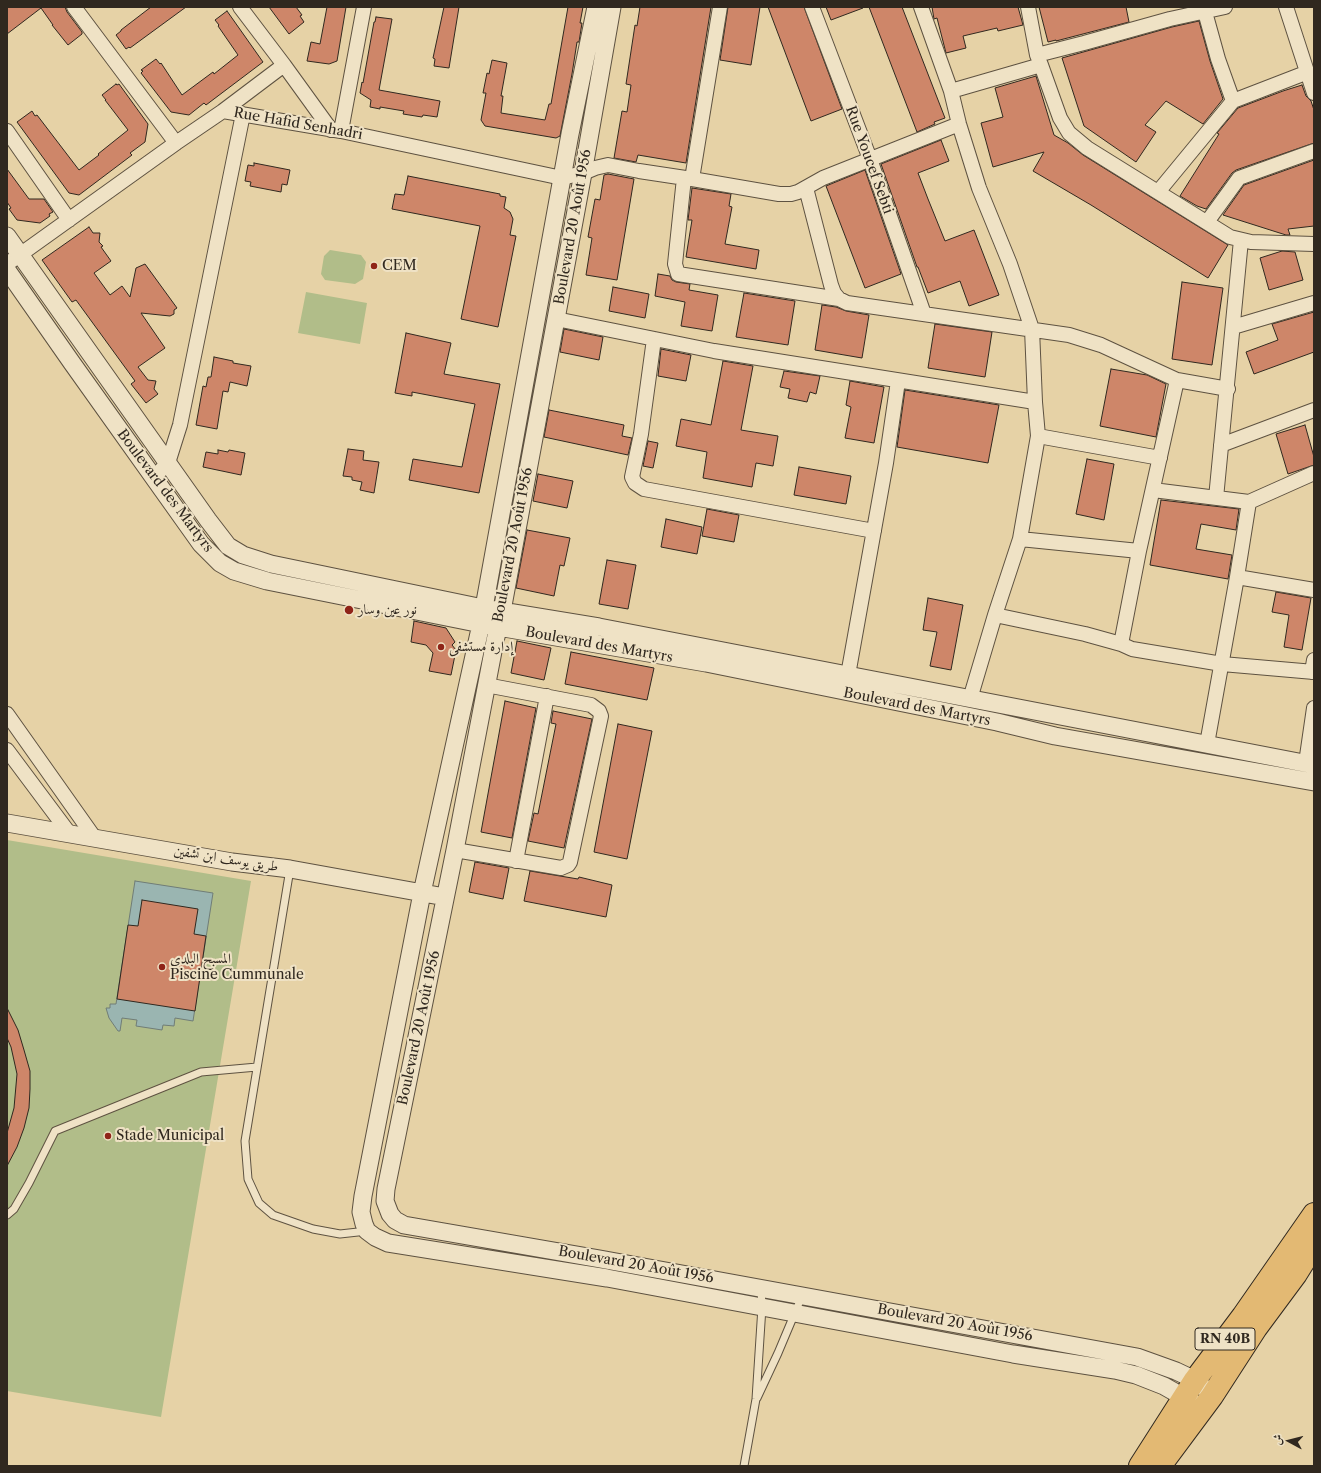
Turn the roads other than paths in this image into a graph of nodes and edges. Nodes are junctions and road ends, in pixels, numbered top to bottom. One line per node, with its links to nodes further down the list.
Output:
1 (74, 7): 25 (street)
2 (240, 7): 15 (street)
3 (364, 7): 23 (street)
4 (596, 7): 29 (street, Boulevard 20 Août 1956)
5 (612, 7): 28 (street, Boulevard 20 Août 1956)
6 (720, 7): 30 (street)
7 (812, 7): 27 (street, Rue Youcef Sebti)
8 (921, 7): 17 (street)
9 (1028, 7): 14 (street)
10 (1225, 7): 12 (street)
11 (1286, 7): 16 (street)
12 (1205, 12): 13 (street); 19 (street)
13 (1168, 13): 14 (street)
14 (1039, 60): 17 (street); 32 (street)
15 (284, 65): 20 (street); 23 (street)
16 (1308, 72): 18 (street); 19 (street)
17 (951, 91): 22 (street)
18 (1314, 93)
19 (1233, 101): 32 (street)
20 (223, 111): 21 (street, Rue Hafid Senhadri); 25 (street, Rue Hafid Senhadri)
21 (243, 114): 23 (street, Rue Hafid Senhadri); 55 (street)
22 (959, 124): 27 (street); 45 (street)
23 (336, 130): 29 (street, Rue Hafid Senhadri)
24 (7, 131): 33 (street)
25 (176, 143): 33 (street, Rue Hafid Senhadri)
26 (1314, 151): 34 (street)
27 (870, 159): 31 (street); 42 (street, Rue Youcef Sebti)
28 (583, 173): 29 (street); 30 (street); 43 (street, Boulevard 20 Août 1956)
29 (562, 178): 66 (street, Boulevard 20 Août 1956)
30 (688, 178): 31 (street); 40 (street)
31 (806, 188): 40 (street)
32 (1158, 192): 34 (street)
33 (69, 220): 38 (street, Rue Hafid Senhadri)
34 (1207, 222): 36 (street)
35 (7, 236): 38 (street, Boulevard des Martyrs)
36 (1241, 240): 37 (street); 44 (street)
37 (1314, 244)
38 (14, 259): 55 (street, Boulevard des Martyrs)
39 (7, 270): 57 (street, Boulevard des Martyrs)
40 (839, 299): 42 (street)
41 (1314, 303): 44 (street)
42 (924, 314): 45 (street)
43 (556, 319): 46 (street); 68 (street, Boulevard 20 Août 1956)
44 (1233, 327): 49 (street)
45 (1032, 329): 47 (street); 50 (street)
46 (654, 339): 48 (street); 61 (street)
47 (1177, 380): 49 (street); 54 (street)
48 (898, 381): 50 (street); 61 (street)
49 (1228, 389): 53 (street)
50 (1035, 402): 52 (street)
51 (1314, 410): 53 (street)
52 (1038, 436): 54 (street); 62 (street)
53 (1222, 445): 59 (street)
54 (1160, 458): 58 (street)
55 (168, 463): 57 (street); 66 (street, Boulevard des Martyrs)
56 (1314, 473): 60 (street)
57 (153, 478): 69 (street, Boulevard des Martyrs)
58 (1153, 490): 59 (street); 63 (street)
59 (1216, 498): 60 (street)
60 (1249, 502): 64 (street)
61 (874, 531): 73 (street)
62 (1020, 539): 63 (street); 67 (street)
63 (1140, 551): 70 (street)
64 (1237, 577): 65 (street); 71 (street)
65 (1314, 590)
66 (483, 608): 68 (street, Boulevard des Martyrs); 69 (street, Boulevard 20 Août 1956)
67 (995, 615): 70 (street); 76 (street)
68 (500, 619): 69 (street, Boulevard des Martyrs); 73 (street, Boulevard des Martyrs); 74 (street, Boulevard 20 Août 1956); 82 (street, Boulevard des Martyrs)
69 (481, 624): 89 (street, Boulevard 20 Août 1956)
70 (1121, 644): 71 (street)
71 (1222, 664): 72 (street); 79 (street)
72 (1313, 668)
73 (848, 675): 76 (street, Boulevard des Martyrs)
74 (486, 685): 75 (street); 86 (street, Boulevard 20 Août 1956)
75 (547, 696): 87 (street); 87 (street)
76 (970, 698): 79 (street, Boulevard des Martyrs)
77 (1314, 708): 81 (street)
78 (7, 714): 85 (street)
79 (1208, 744): 81 (street, Boulevard des Martyrs)
80 (7, 750): 84 (street)
81 (1310, 764)
82 (1314, 782)
83 (7, 823): 84 (street, طريق يوسف ابن تشفين)
84 (69, 833): 85 (street, طريق يوسف ابن تشفين)
85 (94, 837): 88 (street, طريق يوسف ابن تشفين)
86 (455, 850): 87 (street); 90 (street, Boulevard 20 Août 1956)
87 (516, 861)
88 (290, 869): 89 (street, طريق يوسف ابن تشفين); 91 (lane)
89 (422, 893): 90 (street, طريق يوسف ابن تشفين); 95 (street, Boulevard 20 Août 1956)
90 (445, 897): 94 (street, Boulevard 20 Août 1956)
91 (257, 1067): 93 (lane); 95 (lane)
92 (1314, 1214): 101 (main road, RN 40B)
93 (7, 1215)
94 (395, 1220): 95 (street); 97 (street, Boulevard 20 Août 1956)
95 (367, 1231): 99 (street)
96 (1314, 1245): 103 (main road, RN 40B)
97 (761, 1288): 98 (street, Boulevard 20 Août 1956); 99 (lane)
98 (802, 1295): 100 (lane); 101 (street, Boulevard 20 Août 1956)
99 (762, 1306): 100 (street); 102 (lane)
100 (795, 1313): 101 (street); 102 (lane)
101 (1190, 1388): 103 (street); 105 (main road, RN 40B)
102 (756, 1400): 104 (lane)
103 (1207, 1402): 106 (main road, RN 40B)
104 (744, 1466)
105 (1140, 1466)
106 (1160, 1466)

